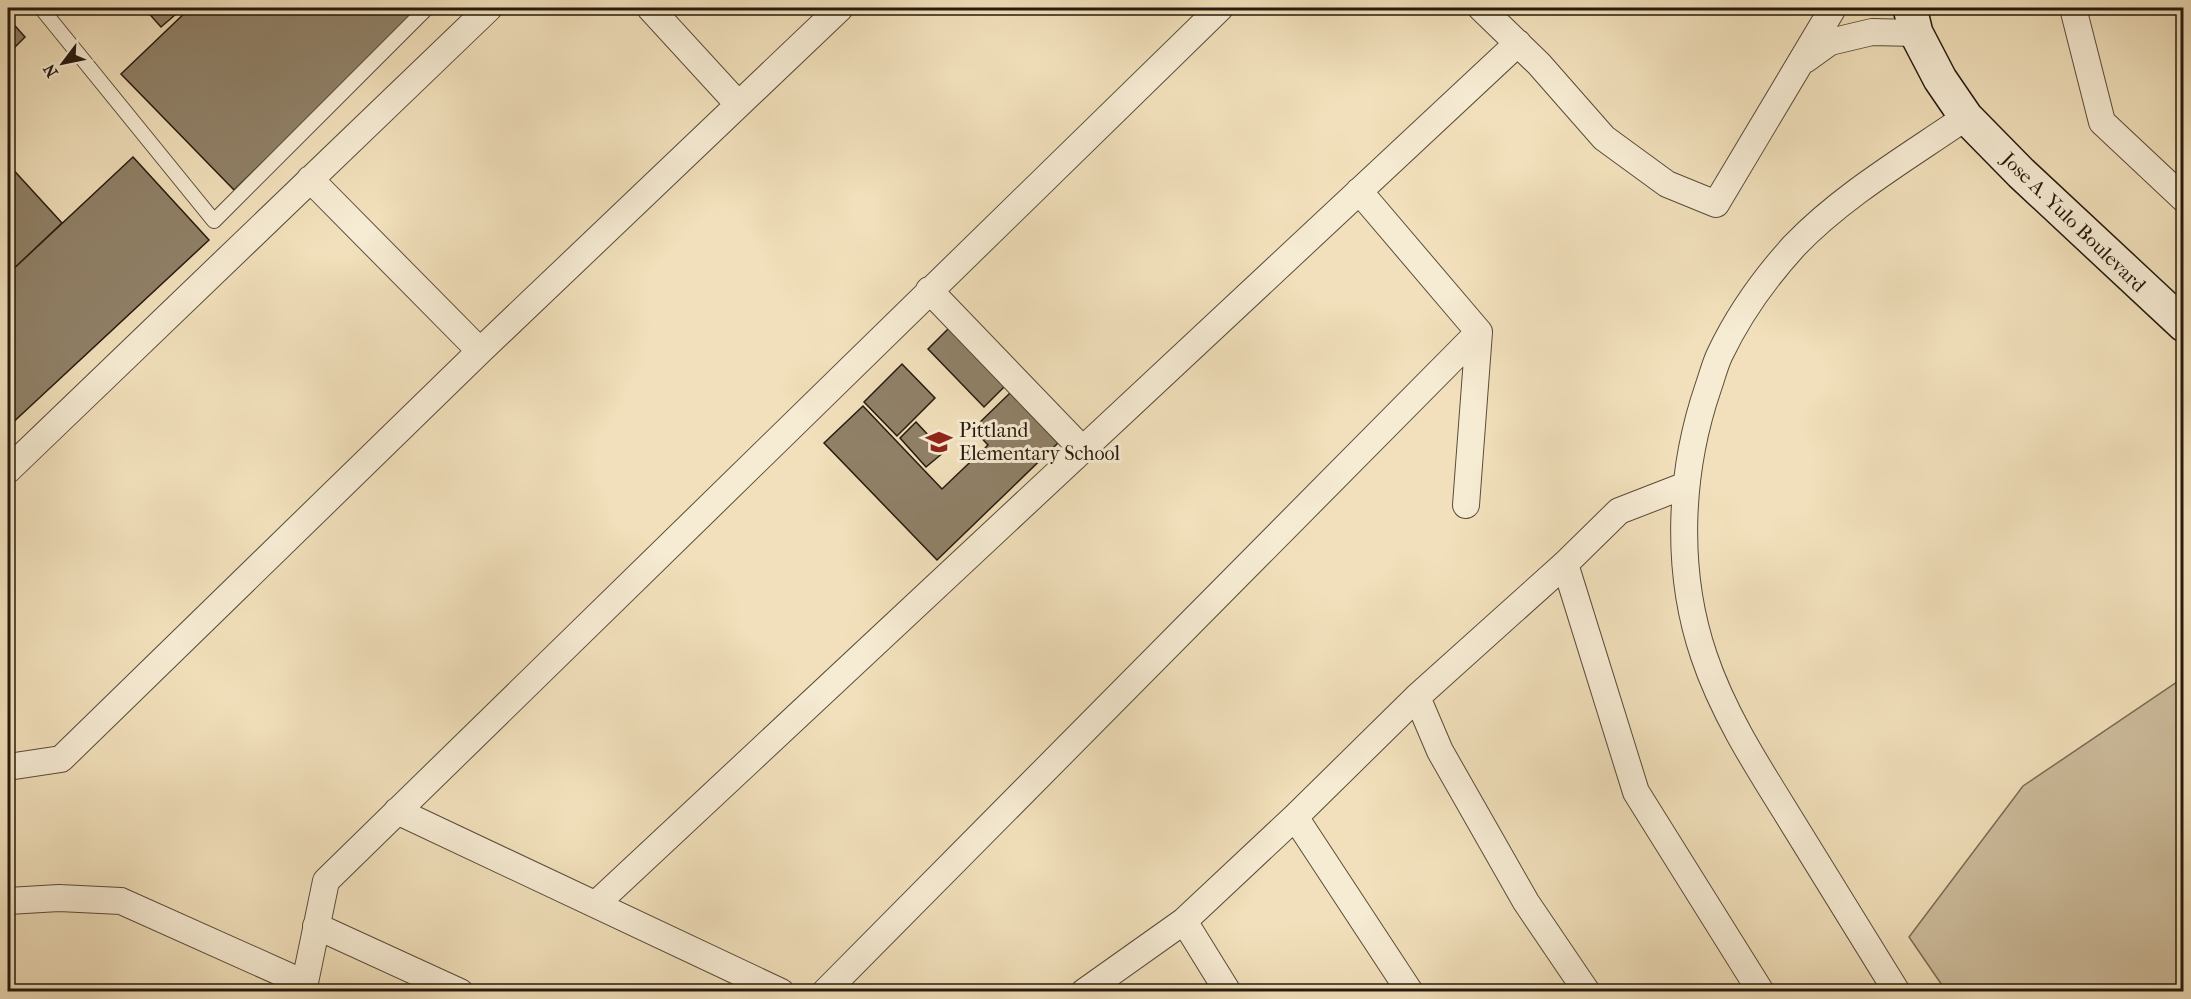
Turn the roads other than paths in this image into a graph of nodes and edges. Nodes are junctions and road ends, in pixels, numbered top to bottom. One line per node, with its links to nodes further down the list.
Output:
1 (41, 8): 2 (lane)
2 (427, 8)
3 (489, 8): 15 (street)
4 (650, 8): 13 (street)
5 (840, 8): 13 (street)
6 (1220, 8): 18 (street)
7 (1481, 8): 11 (street)
8 (1833, 8): 12 (street)
9 (2073, 8): 17 (street)
10 (1913, 20): 12 (street); 14 (main road, Jose A. Yulo Boulevard)
11 (1518, 43): 12 (street); 16 (street)
12 (1796, 68)
13 (738, 104): 21 (street)
14 (1965, 117): 19 (main road, Jose A. Yulo Boulevard); 24 (street)
15 (310, 179): 21 (street); 23 (street)
16 (1359, 191): 20 (street); 22 (street)
17 (2184, 199)
18 (929, 290): 22 (street); 29 (street)
19 (2184, 326)
20 (1479, 332): 25 (street); 38 (street)
21 (480, 351): 28 (street)
22 (1082, 450): 32 (street)
23 (8, 470)
24 (1686, 485): 26 (street); 44 (street)
25 (1466, 505)
26 (1564, 564): 27 (street); 43 (street)
27 (1417, 697): 30 (street); 42 (street)
28 (8, 766)
29 (397, 810): 32 (street); 34 (street)
30 (1295, 817): 33 (street); 41 (street)
31 (8, 902): 35 (street)
32 (596, 904): 37 (street)
33 (1184, 921): 39 (street); 40 (street)
34 (316, 926): 35 (street); 36 (street)
35 (303, 987)
36 (460, 992)
37 (781, 992)
38 (825, 992)
39 (1084, 992)
40 (1228, 992)
41 (1410, 992)
42 (1587, 992)
43 (1761, 992)
44 (1897, 992)

